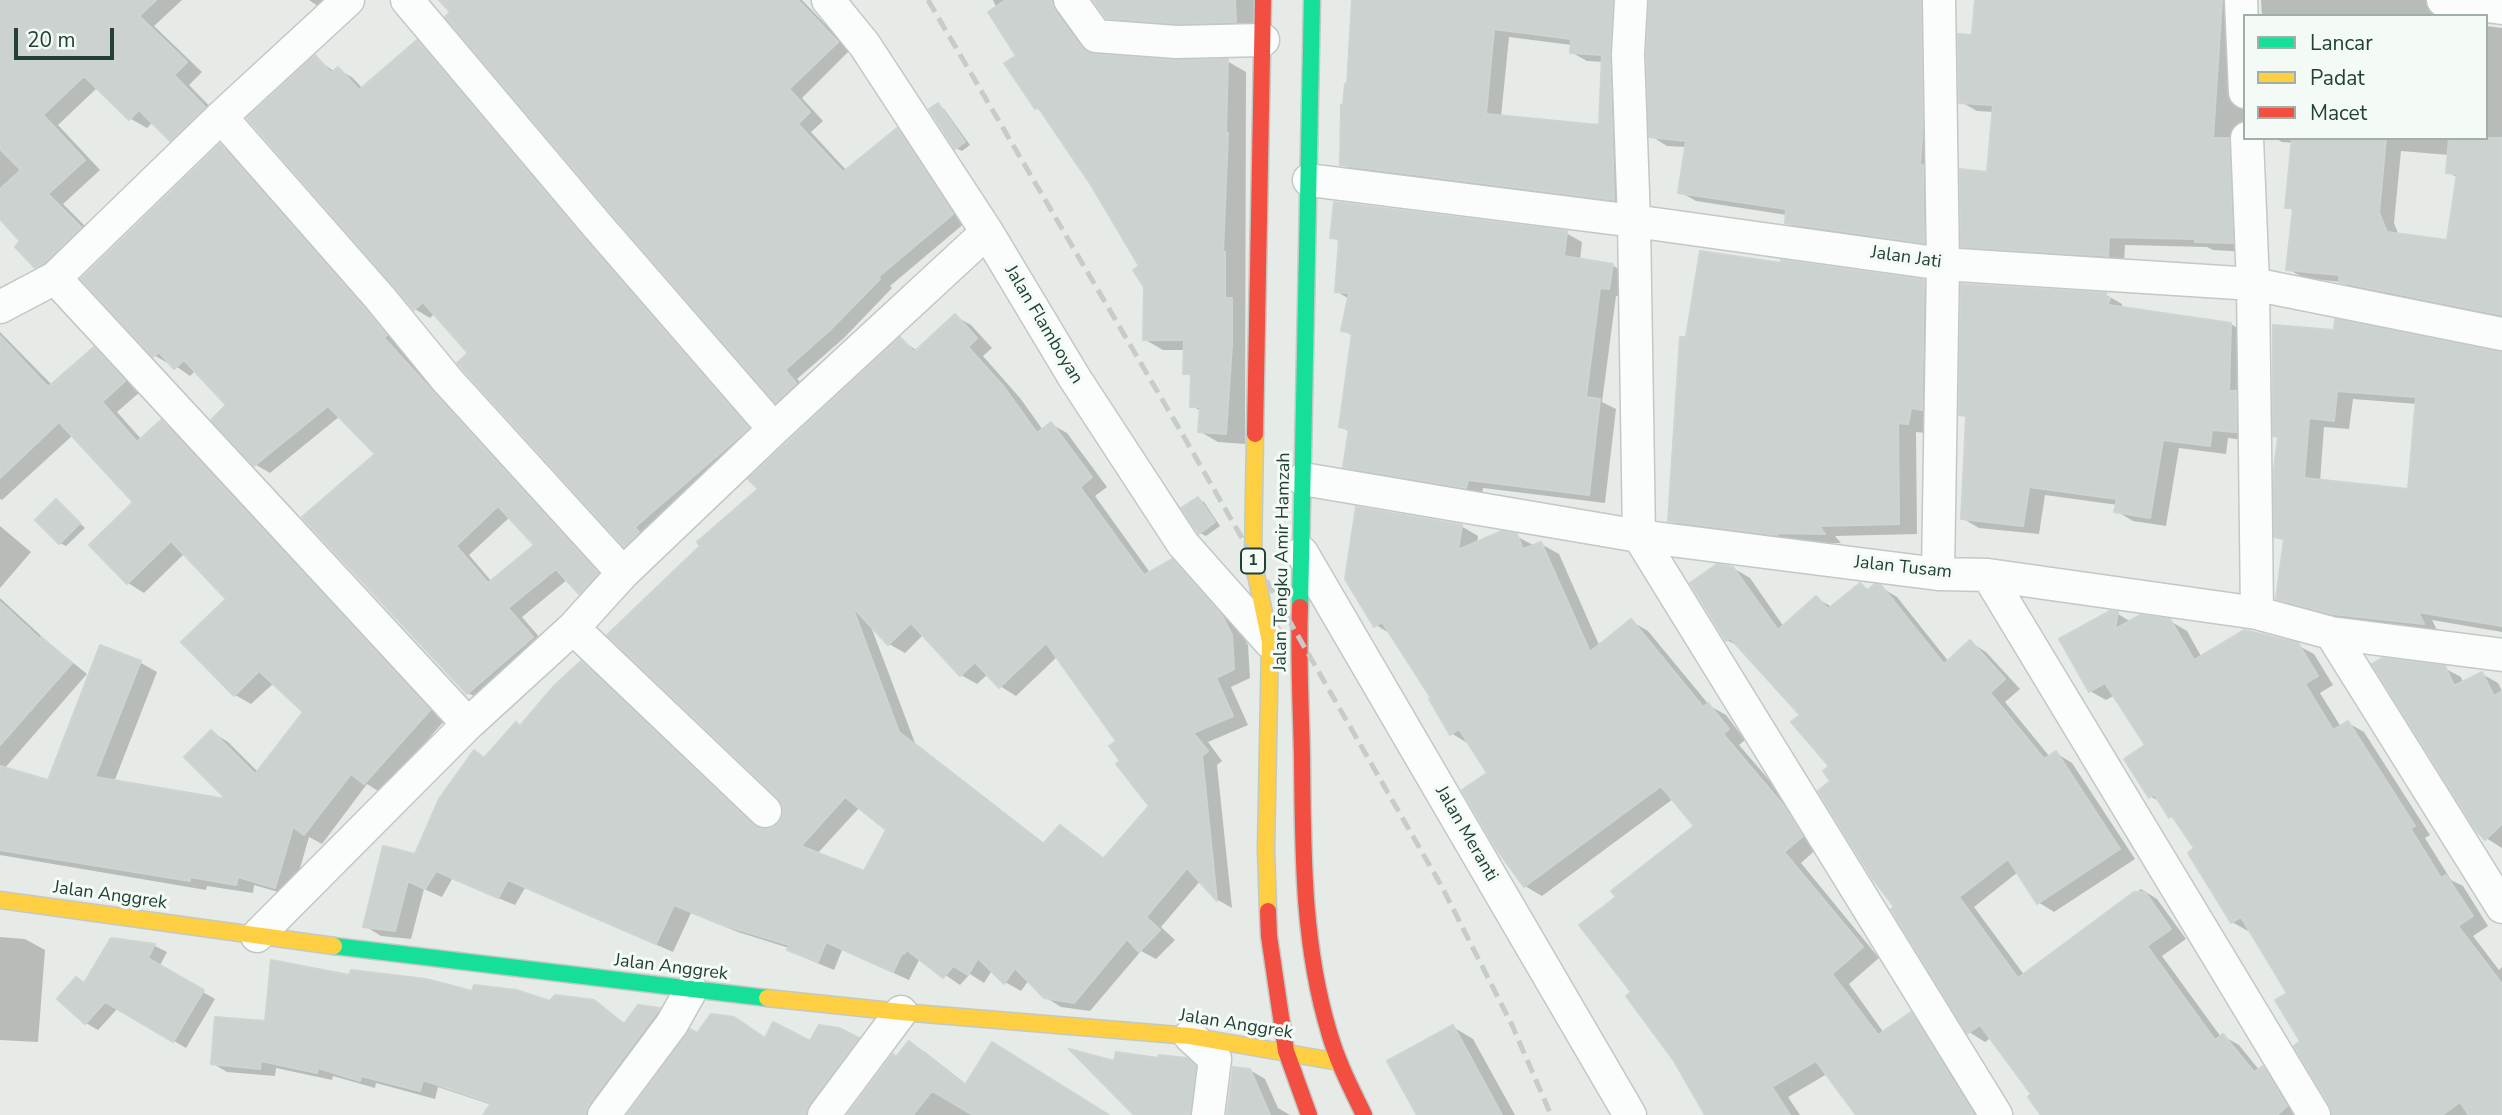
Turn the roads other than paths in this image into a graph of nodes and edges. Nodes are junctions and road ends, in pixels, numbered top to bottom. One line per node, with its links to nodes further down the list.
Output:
1 (348, 0): 14 (street)
2 (407, 0): 24 (street)
3 (828, 0): 18 (street, Jalan Flamboyan)
4 (1070, 0): 12 (street)
5 (1263, 0): 12 (main road, Jalan Tengku Amir Hamzah / 1)
6 (1312, 0): 16 (main road, Jalan Tengku Amir Hamzah)
7 (1631, 0): 17 (street)
8 (1939, 0): 19 (street)
9 (2241, 0): 13 (street)
10 (2443, 0): 11 (street)
11 (2502, 8)
12 (1263, 40): 34 (main road, Jalan Tengku Amir Hamzah / 1)
13 (2243, 46)
14 (221, 117): 20 (street); 28 (street)
15 (2247, 140): 21 (street)
16 (1309, 180): 17 (street, Jalan Jati); 25 (main road, Jalan Tengku Amir Hamzah)
17 (1634, 221): 19 (street, Jalan Jati); 26 (street)
18 (987, 232): 24 (street); 34 (street, Jalan Flamboyan)
19 (1943, 264): 21 (street, Jalan Jati); 29 (street)
20 (55, 278): 22 (street); 36 (street)
21 (2253, 284): 23 (street, Jalan Jati); 31 (street)
22 (0, 307)
23 (2502, 334)
24 (774, 429): 28 (street)
25 (1303, 479): 26 (street, Jalan Tusam); 27 (main road, Jalan Tengku Amir Hamzah)
26 (1639, 536): 29 (street, Jalan Tusam); 52 (street)
27 (1302, 553): 45 (main road, Jalan Tengku Amir Hamzah); 51 (street, Jalan Meranti)
28 (623, 573): 32 (street)
29 (1938, 574): 30 (street, Jalan Tusam)
30 (1988, 575): 31 (street, Jalan Tusam); 53 (street)
31 (2257, 613): 33 (street, Jalan Tusam)
32 (573, 628): 36 (street); 37 (street)
33 (2331, 633): 35 (street, Jalan Tusam); 39 (street)
34 (1270, 642): 44 (main road, Jalan Tengku Amir Hamzah / 1)
35 (2502, 655)
36 (468, 724): 40 (street)
37 (765, 811)
38 (0, 900): 40 (main road, Jalan Anggrek)
39 (2502, 907)
40 (257, 936): 41 (main road, Jalan Anggrek)
41 (691, 990): 42 (main road, Jalan Anggrek); 46 (street)
42 (901, 1012): 43 (main road, Jalan Anggrek); 47 (street)
43 (1190, 1036): 44 (main road, Jalan Anggrek); 48 (street)
44 (1286, 1051): 45 (main road, Jalan Anggrek); 49 (main road, Jalan Tengku Amir Hamzah / 1)
45 (1339, 1062): 50 (main road, Jalan Tengku Amir Hamzah)
46 (604, 1115)
47 (824, 1115)
48 (1208, 1115)
49 (1309, 1115)
50 (1364, 1115)
51 (1630, 1115)
52 (1996, 1115)
53 (2314, 1115)

